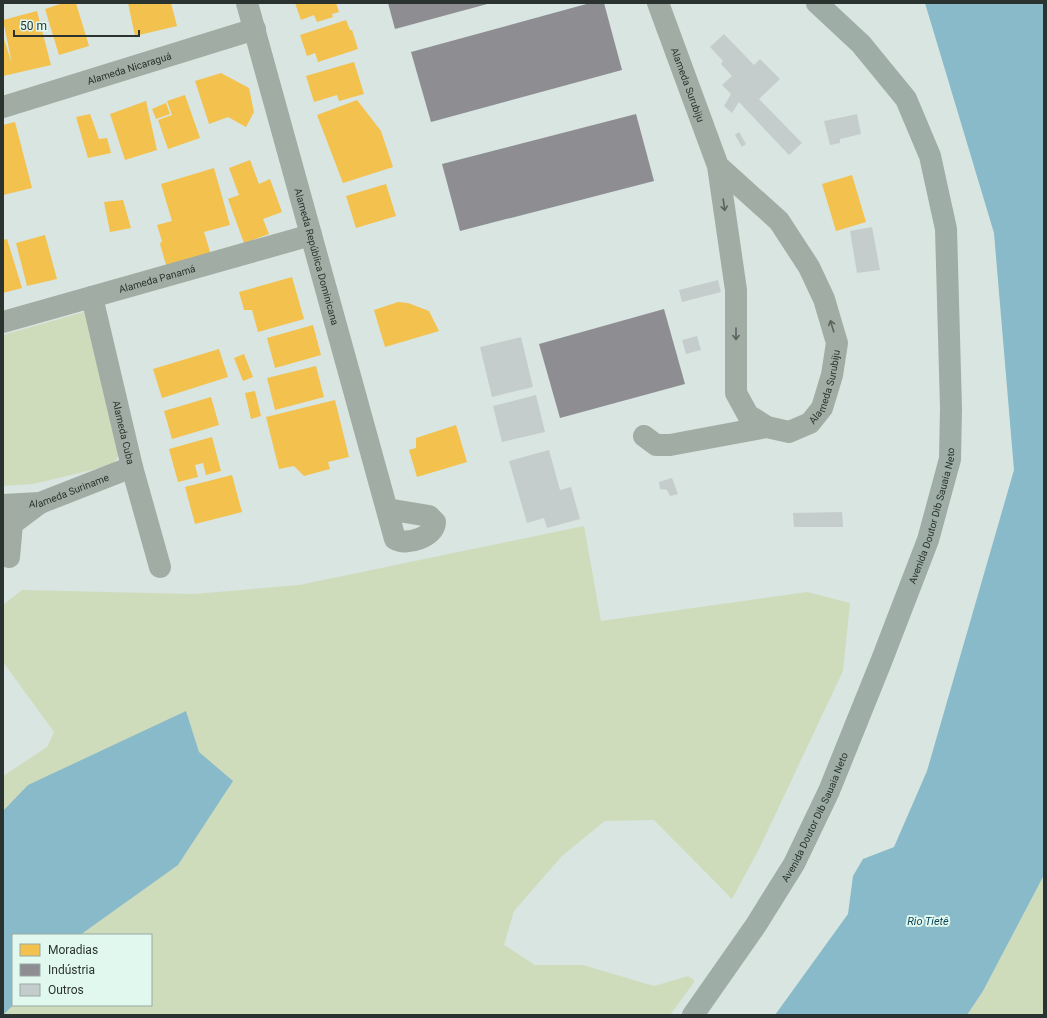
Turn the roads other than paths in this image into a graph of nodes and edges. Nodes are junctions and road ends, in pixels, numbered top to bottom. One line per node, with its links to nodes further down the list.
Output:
1 (247, 3): 4 (street, Alameda República Dominicana)
2 (658, 3): 6 (street, Alameda Surubiju)
3 (817, 3): 18 (main road, Avenida Doutor Dib Sauaia Neto)
4 (255, 29): 5 (street, Alameda Nicaraguá); 7 (street, Alameda República Dominicana)
5 (3, 106)
6 (718, 166): 10 (street, Alameda Surubiju, one-way to 10); 10 (street, Alameda Surubiju, one-way to 6)
7 (311, 235): 8 (street, Alameda Panamá); 15 (street, Alameda República Dominicana)
8 (92, 297): 9 (street, Alameda Panamá); 12 (street, Alameda Cuba)
9 (3, 322)
10 (767, 427): 11 (street)
11 (644, 436)
12 (132, 467): 13 (street, Alameda Suriname); 17 (street, Alameda Cuba)
13 (40, 503): 14 (street, Alameda Suriname); 16 (street)
14 (3, 505)
15 (388, 509)
16 (6, 554)
17 (160, 567)
18 (693, 1015)

